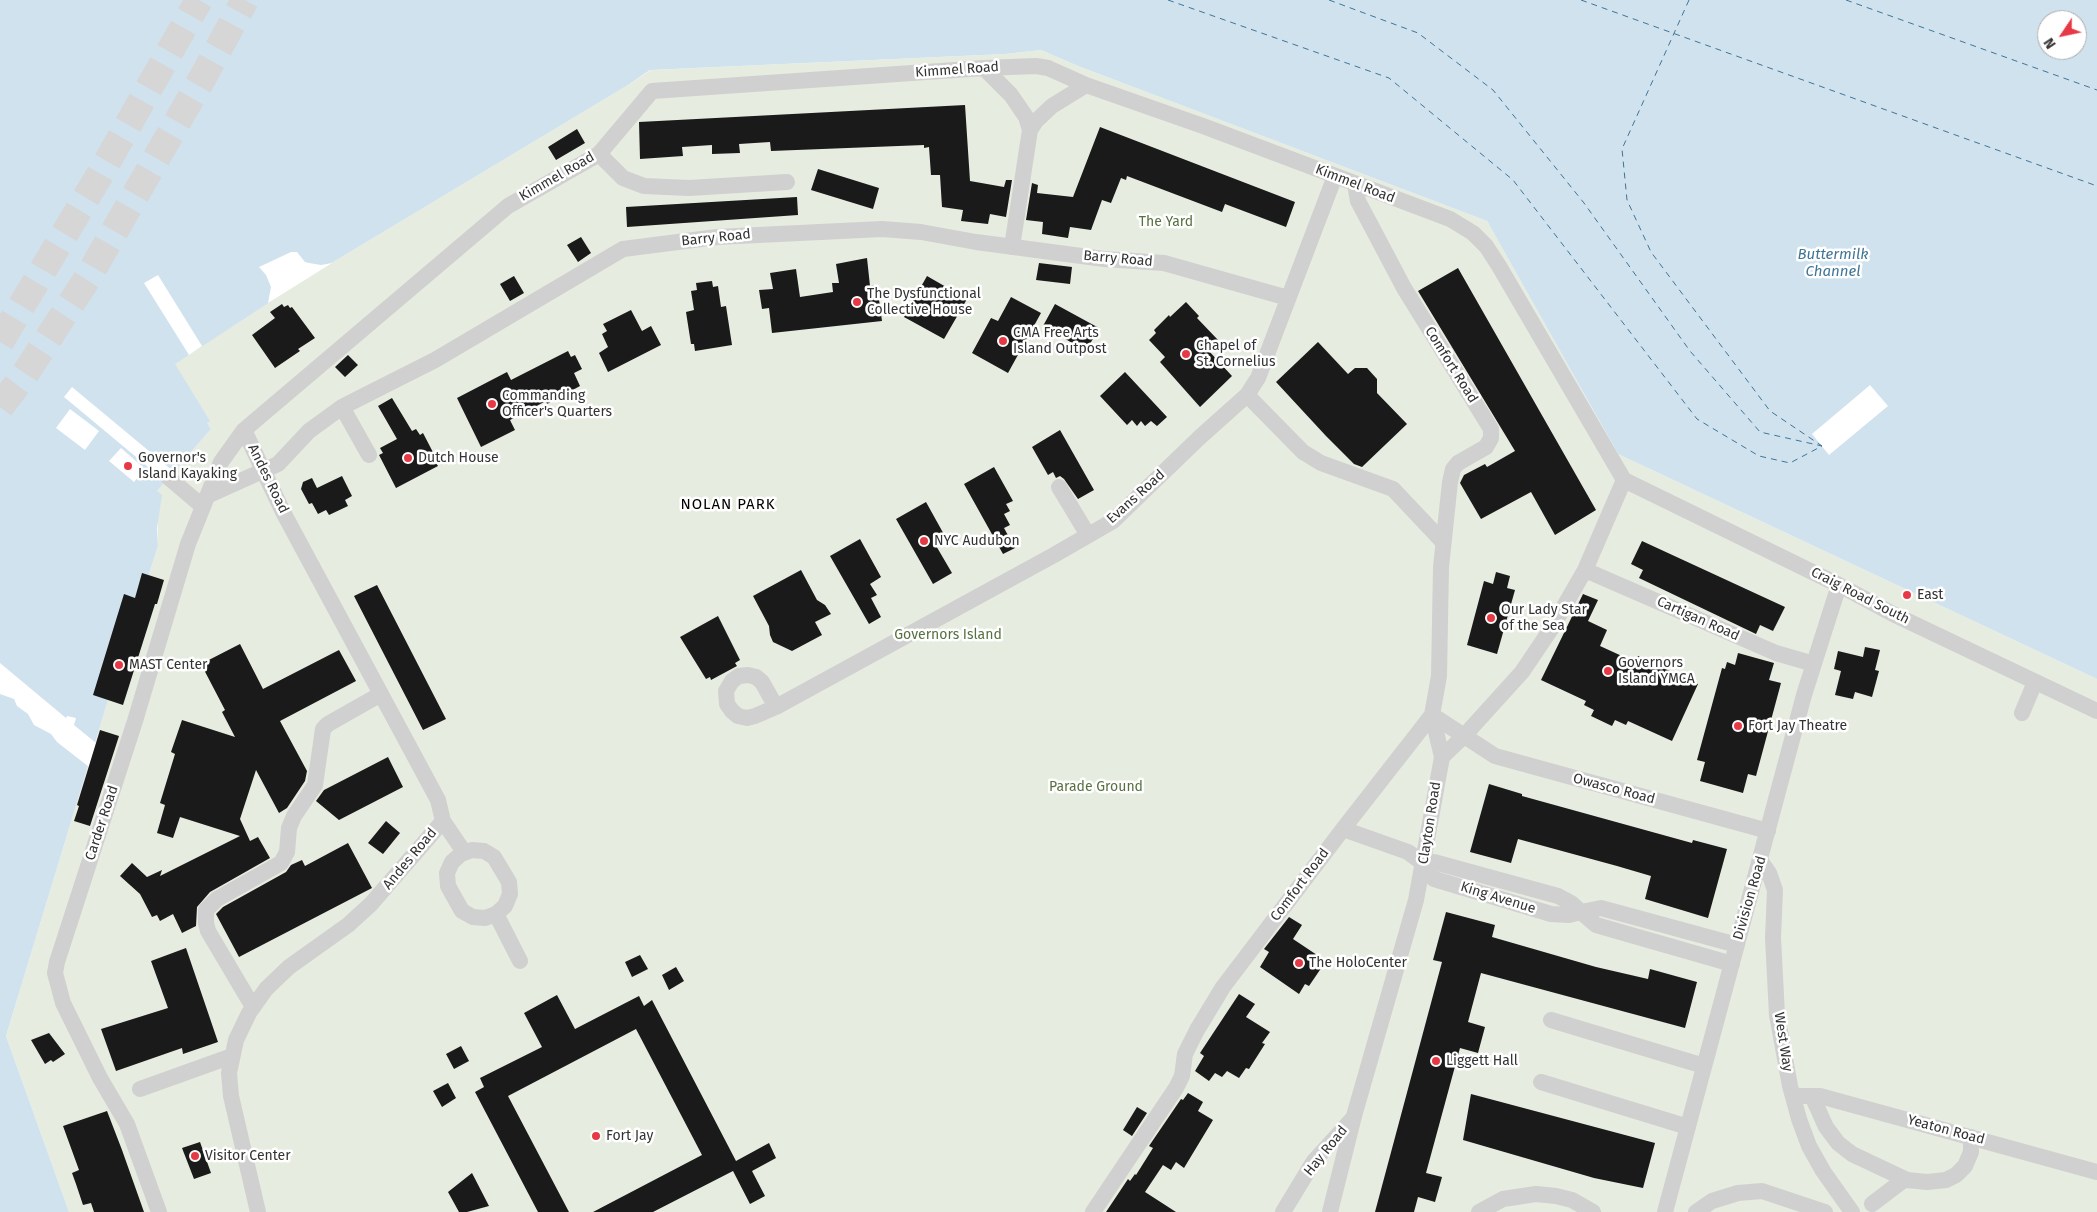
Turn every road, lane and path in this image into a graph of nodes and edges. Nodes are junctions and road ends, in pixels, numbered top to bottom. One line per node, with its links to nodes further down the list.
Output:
1 (984, 68): 2 (street, Kimmel Road); 3 (street); 4 (street, Kimmel Road)
2 (1086, 85): 3 (street); 5 (street, Kimmel Road)
3 (1030, 130): 8 (street)
4 (598, 154): 6 (street); 12 (street, Kimmel Road)
5 (1335, 176): 7 (street, Kimmel Road); 9 (street, Evans Road)
6 (787, 182)
7 (1355, 184): 16 (street, Kimmel Road); 20 (street, Comfort Road)
8 (1012, 247): 9 (street, Barry Road); 11 (street, Barry Road)
9 (1288, 298): 10 (street, Evans Road)
10 (1247, 395): 19 (street, Evans Road); 20 (street)
11 (342, 407): 13 (street); 14 (street, Barry Road)
12 (244, 430): 14 (street, Andes Road); 18 (street, Carder Road)
13 (369, 455)
14 (264, 471): 18 (street, Barry Road); 25 (street, Andes Road)
15 (168, 477): 18 (street)
16 (1624, 480): 21 (street); 22 (street, Craig Road South)
17 (1059, 487): 19 (street)
18 (204, 501): 57 (street, Carder Road)
19 (1088, 535): 26 (street, Evans Road)
20 (1442, 541): 29 (street, Comfort Road)
21 (1585, 570): 23 (street, Cartigan Road); 30 (street)
22 (1839, 585): 23 (street, Division Road); 24 (street, Craig Road South)
23 (1814, 664): 34 (street, Division Road)
24 (2035, 682): 27 (street, Craig Road South); 28 (street)
25 (381, 694): 32 (street, Andes Road); 43 (street)
26 (776, 707)
27 (2097, 711)
28 (2022, 713)
29 (1432, 715): 30 (street, Owasco Road); 31 (street); 33 (street, Comfort Road)
30 (1464, 736): 31 (street); 34 (street, Owasco Road)
31 (1442, 757): 37 (street, Clayton Road)
32 (443, 821): 35 (street); 43 (street, Andes Road)
33 (1343, 829): 37 (street, King Avenue); 59 (street, Comfort Road)
34 (1768, 831): 36 (street, Division Road)
35 (464, 852): 39 (street); 39 (street)
36 (1760, 860): 40 (street, Division Road); 49 (street, West Way)
37 (1424, 864): 38 (street, King Avenue); 51 (street, Clayton Road)
38 (1581, 912): 40 (street, King Avenue); 42 (street)
39 (496, 914): 41 (street)
40 (1737, 944): 42 (street, Division Road)
41 (520, 961)
42 (1732, 964): 46 (street, Division Road)
43 (253, 1007): 45 (street, Andes Road)
44 (1551, 1020): 46 (street)
45 (232, 1056): 48 (street); 58 (street, Andes Road)
46 (1704, 1066): 52 (street, Division Road)
47 (1541, 1082): 52 (street)
48 (140, 1089)
49 (1793, 1096): 50 (street, Yeaton Road); 67 (street, West Way)
50 (1812, 1096): 53 (street, Yeaton Road); 55 (street)
51 (1354, 1116): 60 (street, Hay Road); 61 (street, Clayton Road)
52 (1688, 1126): 64 (street, Division Road)
53 (1971, 1137): 54 (street, Yeaton Road); 55 (street)
54 (2097, 1172)
55 (1905, 1179): 56 (street)
56 (1872, 1204)
57 (158, 1212)
58 (258, 1212)
59 (1093, 1212)
60 (1282, 1212)
61 (1330, 1212)
62 (1479, 1212): 63 (street)
63 (1593, 1212)
64 (1665, 1212)
65 (1696, 1212): 66 (street)
66 (1825, 1212)
67 (1852, 1212)

